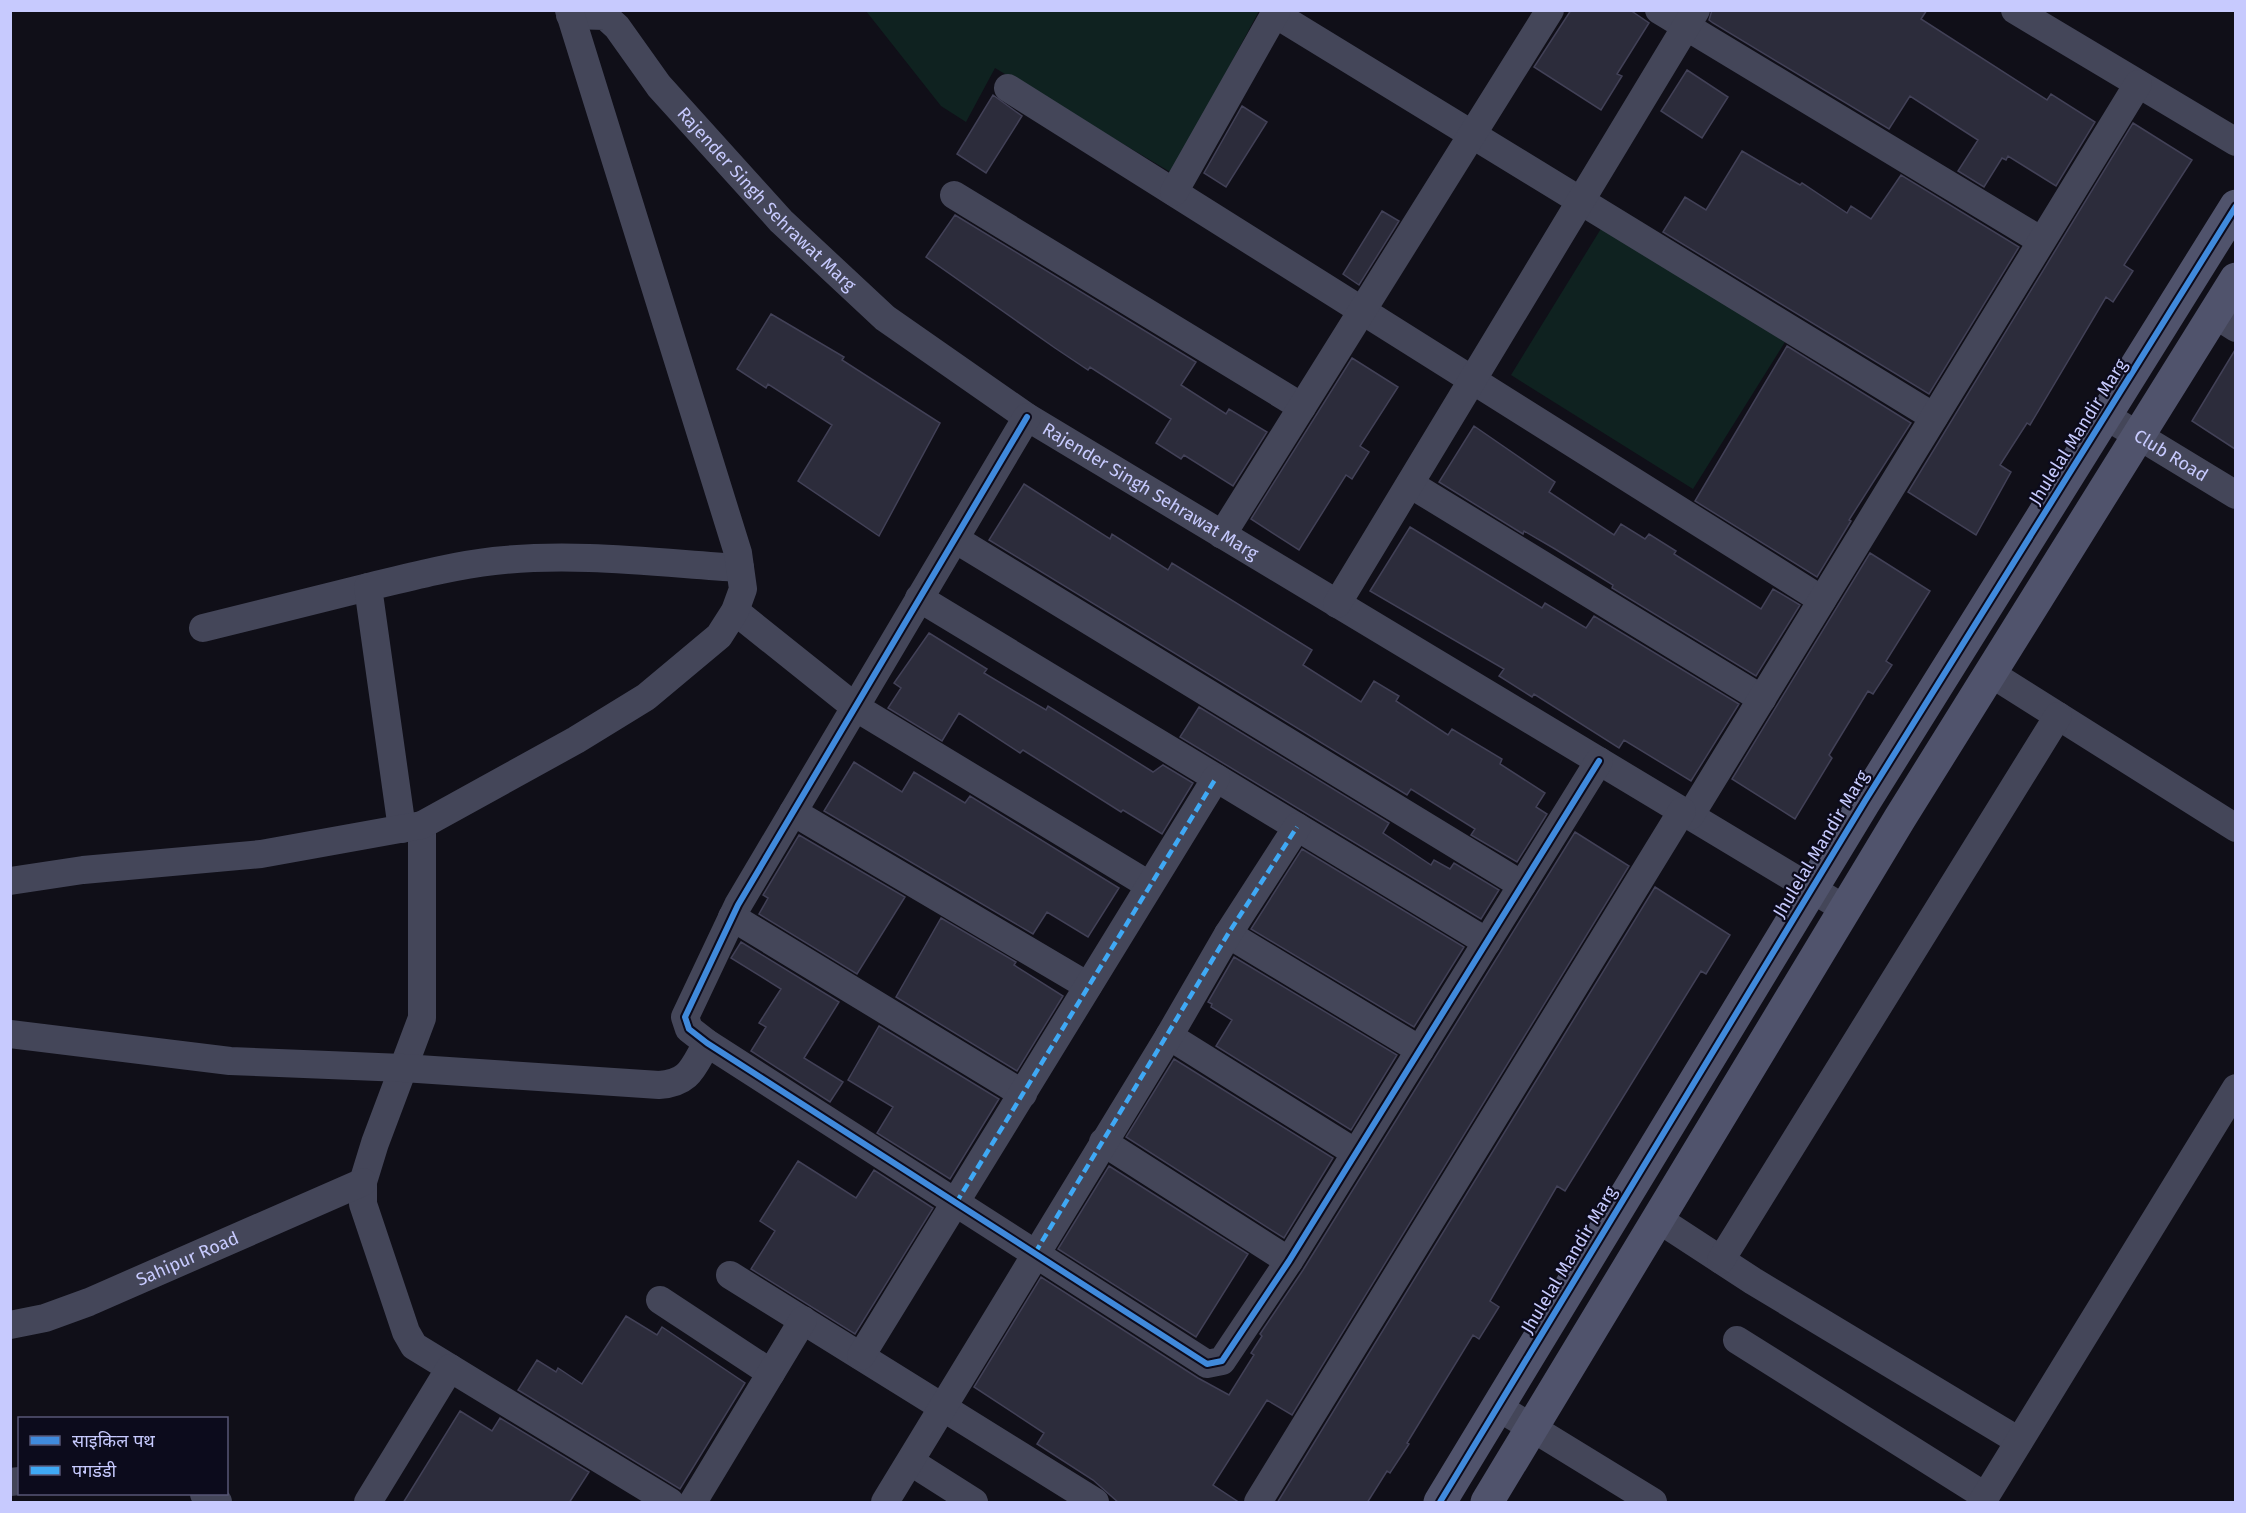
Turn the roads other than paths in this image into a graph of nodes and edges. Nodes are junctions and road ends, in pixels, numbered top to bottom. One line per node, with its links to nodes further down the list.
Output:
1 (1550, 10): 9 (street)
2 (1659, 10): 6 (street)
3 (2015, 10): 7 (street)
4 (1276, 12): 9 (street); 11 (street)
5 (569, 13): 22 (street, Rajender Singh Sehrawat Marg); 29 (street)
6 (1691, 19): 13 (street); 15 (street)
7 (2138, 84): 10 (street); 15 (street)
8 (1008, 88): 11 (street)
9 (1473, 135): 13 (street); 17 (street)
10 (2235, 142)
11 (1174, 192): 17 (street)
12 (954, 195): 20 (street)
13 (1581, 202): 19 (street); 23 (street)
14 (2235, 206): 21 (street, Jhulelal Mandir Marg)
15 (2040, 240): 23 (street)
16 (2235, 279): 18 (street)
17 (1363, 311): 19 (street); 20 (street)
18 (2225, 321): 24 (street)
19 (1473, 380): 25 (street); 32 (street)
20 (1302, 407): 27 (street)
21 (2106, 416): 24 (street, Club Road); 50 (street, Jhulelal Mandir Marg)
22 (1027, 417): 27 (street, Rajender Singh Sehrawat Marg); 28 (street)
23 (1934, 417): 32 (street)
24 (2138, 436): 26 (street, Club Road); 36 (street)
25 (1410, 484): 33 (street); 37 (street)
26 (2235, 495)
27 (1222, 535): 33 (street, Rajender Singh Sehrawat Marg)
28 (955, 538): 31 (street); 49 (street)
29 (740, 568): 30 (street); 34 (street)
30 (368, 587): 35 (street); 44 (street)
31 (919, 598): 38 (street); 41 (street)
32 (1822, 600): 37 (street)
33 (1337, 604): 40 (street, Rajender Singh Sehrawat Marg)
34 (735, 612): 38 (street); 44 (street)
35 (203, 628)
36 (1990, 673): 39 (street); 51 (street)
37 (1762, 699): 43 (street)
38 (855, 707): 42 (street); 48 (street)
39 (2058, 716): 46 (street); 69 (street)
40 (1599, 761): 43 (street, Rajender Singh Sehrawat Marg); 49 (street)
41 (1216, 778): 45 (street); 48 (street)
42 (793, 812): 52 (street); 55 (street)
43 (1686, 814): 50 (street, Rajender Singh Sehrawat Marg); 91 (street)
44 (412, 827): 47 (street); 60 (street)
45 (1297, 827): 53 (street); 54 (street)
46 (2235, 828)
47 (10, 881)
48 (1149, 885): 55 (street)
49 (1522, 885): 54 (street)
50 (1811, 889): 51 (street, Rajender Singh Sehrawat Marg); 80 (street, Jhulelal Mandir Marg)
51 (1845, 909): 67 (street)
52 (732, 916): 58 (street); 62 (street)
53 (1228, 934): 57 (street); 59 (street)
54 (1487, 942): 59 (street)
55 (1088, 986): 62 (street)
56 (10, 1034): 60 (street)
57 (1169, 1036): 63 (street); 64 (street)
58 (707, 1042): 60 (street); 66 (street)
59 (1420, 1050): 64 (street)
60 (404, 1068): 65 (street)
61 (2235, 1088): 82 (street)
62 (1023, 1094): 66 (street)
63 (1103, 1142): 68 (street); 70 (street)
64 (1356, 1154): 70 (street)
65 (363, 1182): 74 (street, Sahipur Road); 77 (street)
66 (957, 1203): 68 (street); 76 (street)
67 (1658, 1219): 69 (street); 81 (street)
68 (1035, 1253): 70 (street); 79 (street)
69 (1721, 1260): 82 (street)
70 (1289, 1261)
71 (730, 1275): 73 (street)
72 (660, 1300): 78 (street)
73 (803, 1320): 76 (street); 78 (street)
74 (10, 1325)
75 (1737, 1340): 84 (street)
76 (861, 1356): 79 (street)
77 (450, 1368): 85 (street); 86 (street)
78 (771, 1373): 87 (street)
79 (944, 1407): 83 (street); 90 (street)
80 (1498, 1407): 81 (street); 92 (street, Jhulelal Mandir Marg)
81 (1532, 1428): 93 (street); 94 (street)
82 (2019, 1441): 84 (street)
83 (911, 1462): 88 (street); 89 (street)
84 (1983, 1499)
85 (368, 1503)
86 (670, 1503)
87 (693, 1503)
88 (885, 1503)
89 (974, 1503)
90 (1095, 1503)
91 (1258, 1503)
92 (1440, 1503)
93 (1487, 1503)
94 (1653, 1503)

